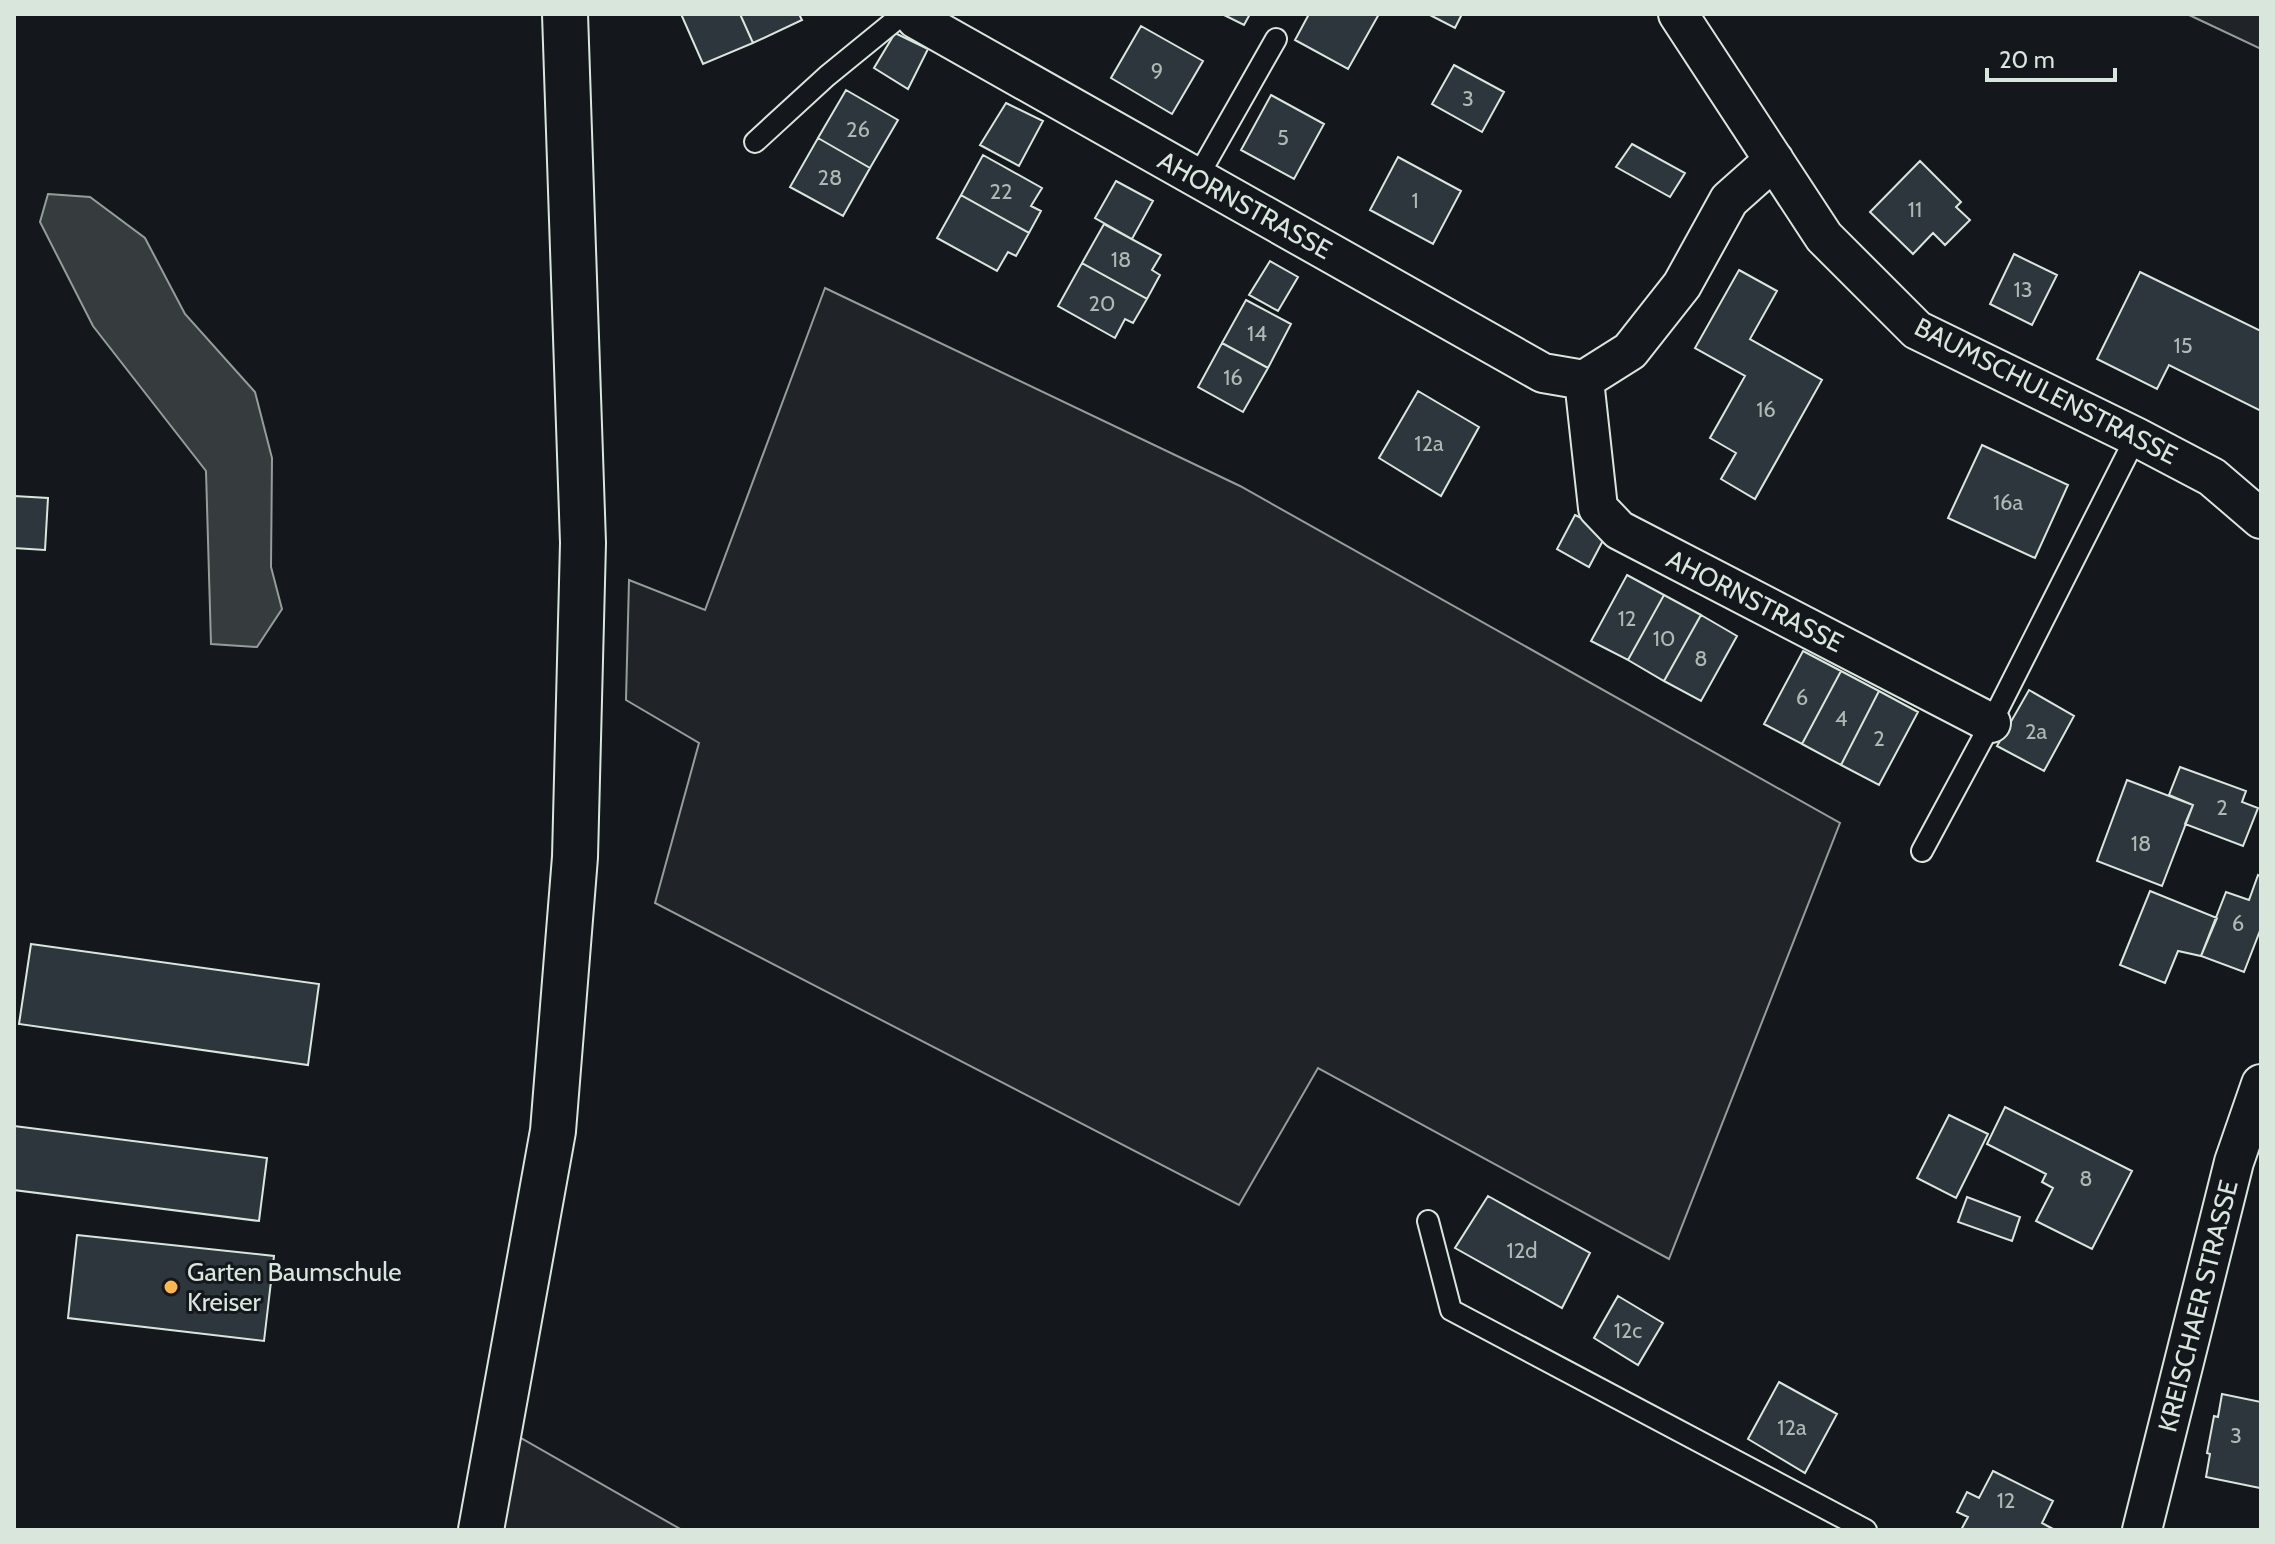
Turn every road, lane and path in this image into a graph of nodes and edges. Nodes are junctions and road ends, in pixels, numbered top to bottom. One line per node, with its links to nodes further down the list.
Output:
1 (565, 14): 16 (main road)
2 (903, 14): 6 (lane)
3 (914, 14): 8 (street, AHORNSTRASSE)
4 (1678, 14): 7 (street, BAUMSCHULENSTRASSE)
5 (1276, 39): 8 (lane)
6 (755, 142)
7 (1774, 160): 9 (street); 10 (street, BAUMSCHULENSTRASSE)
8 (1197, 178): 9 (street, AHORNSTRASSE)
9 (1584, 380): 12 (street, AHORNSTRASSE)
10 (2136, 437): 11 (street, BAUMSCHULENSTRASSE); 12 (lane)
11 (2261, 519)
12 (1991, 723): 13 (lane)
13 (1922, 851)
14 (2261, 1084): 18 (street, KREISCHAER STRASSE)
15 (1428, 1221): 17 (lane)
16 (481, 1530)
17 (1866, 1530)
18 (2142, 1530)

